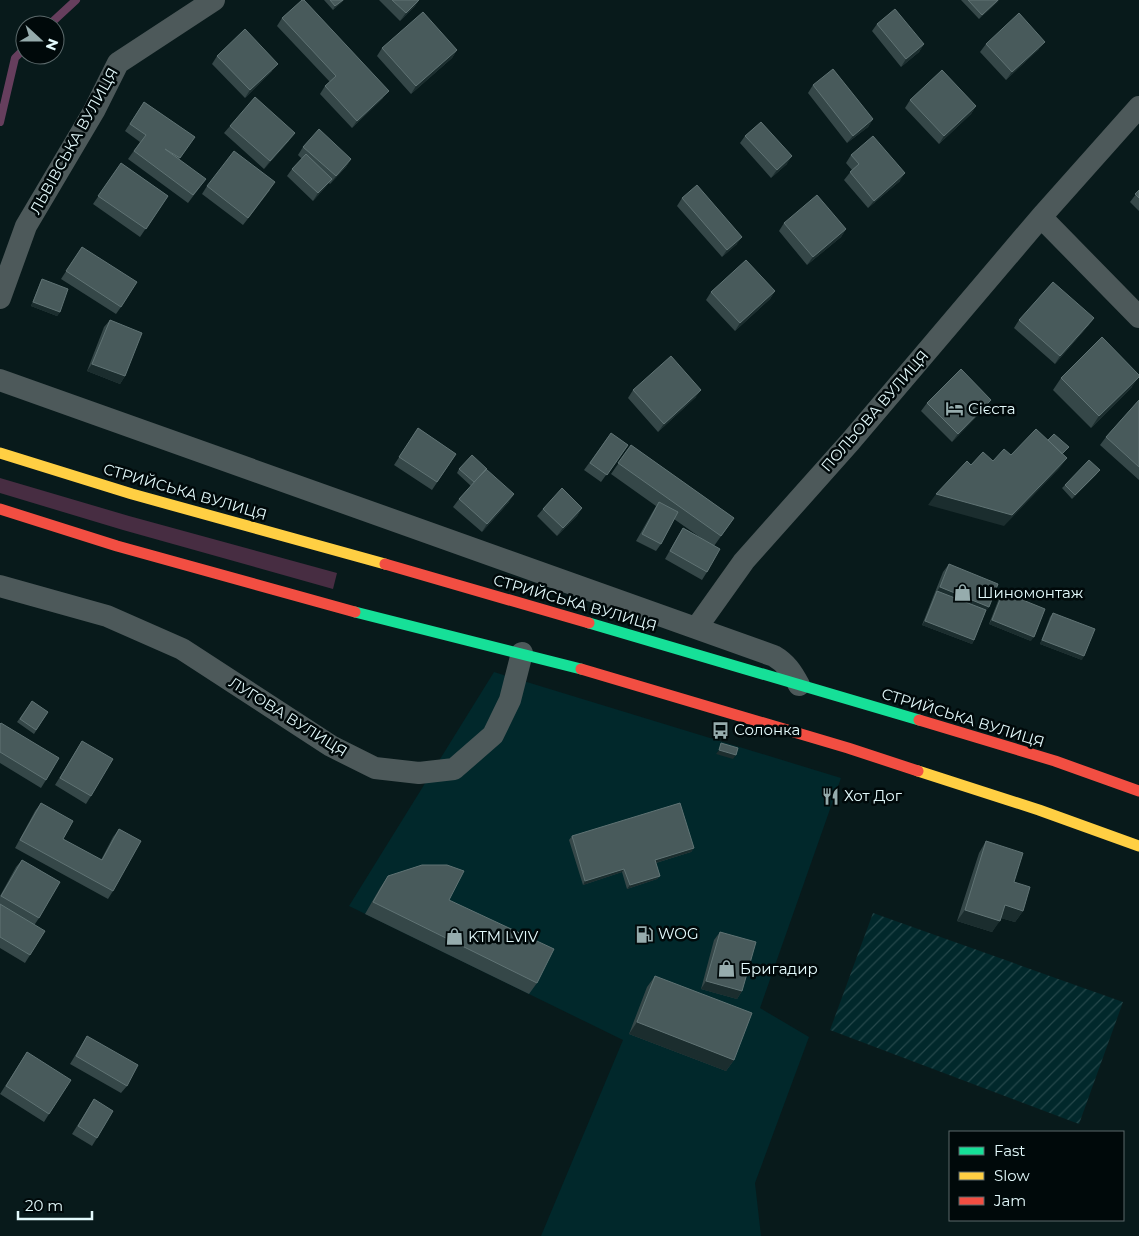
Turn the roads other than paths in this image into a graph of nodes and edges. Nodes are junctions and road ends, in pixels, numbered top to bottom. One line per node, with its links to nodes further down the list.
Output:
1 (214, 0): 4 (street, ЛЬВІВСЬКА ВУЛИЦЯ)
2 (1139, 107): 3 (street, ПОЛЬОВА ВУЛИЦЯ)
3 (1041, 217): 5 (street); 10 (street, ПОЛЬОВА ВУЛИЦЯ)
4 (0, 298)
5 (1139, 317)
6 (0, 380): 10 (street)
7 (0, 452): 12 (highway, СТРИЙСЬКА ВУЛИЦЯ)
8 (0, 509): 11 (highway)
9 (0, 586): 11 (street, ЛУГОВА ВУЛИЦЯ)
10 (697, 627): 12 (street)
11 (522, 653): 14 (highway)
12 (799, 685): 13 (highway, СТРИЙСЬКА ВУЛИЦЯ)
13 (1139, 791)
14 (1139, 846)

